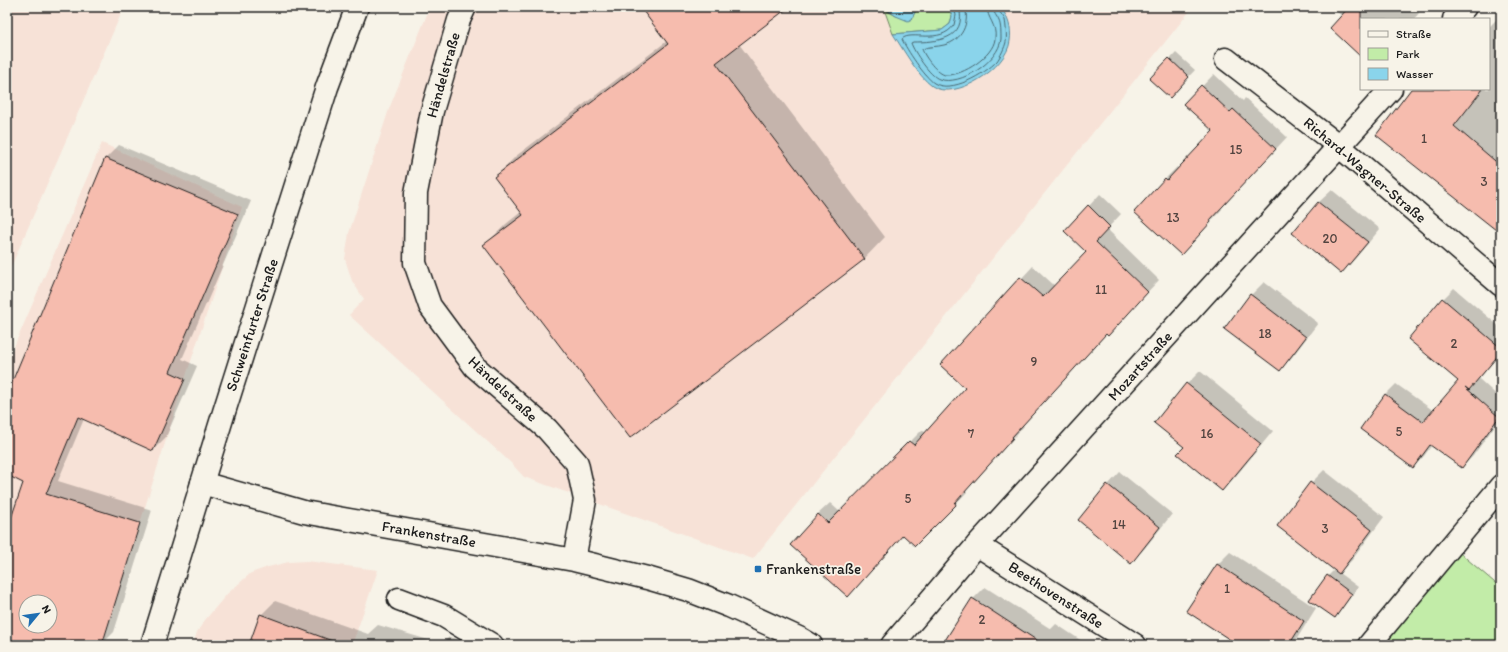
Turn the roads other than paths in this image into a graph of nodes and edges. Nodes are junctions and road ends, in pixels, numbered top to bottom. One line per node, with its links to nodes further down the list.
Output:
1 (357, 7): 9 (street, Schweinfurter Straße)
2 (465, 7): 12 (street, Händelstraße)
3 (1465, 7): 4 (street)
4 (1455, 18)
5 (1226, 59): 7 (street, Richard-Wagner-Straße)
6 (1390, 90): 7 (street, Mozartstraße)
7 (1339, 146): 8 (street, Richard-Wagner-Straße); 11 (street, Mozartstraße)
8 (1501, 285)
9 (202, 483): 12 (street, Frankenstraße); 14 (street, Schweinfurter Straße)
10 (1501, 486): 19 (street)
11 (977, 545): 17 (street, Mozartstraße); 18 (street, Beethovenstraße)
12 (574, 560): 16 (street, Frankenstraße)
13 (399, 598): 15 (street)
14 (152, 645)
15 (492, 645)
16 (811, 645)
17 (892, 645)
18 (1135, 645)
19 (1369, 645)

